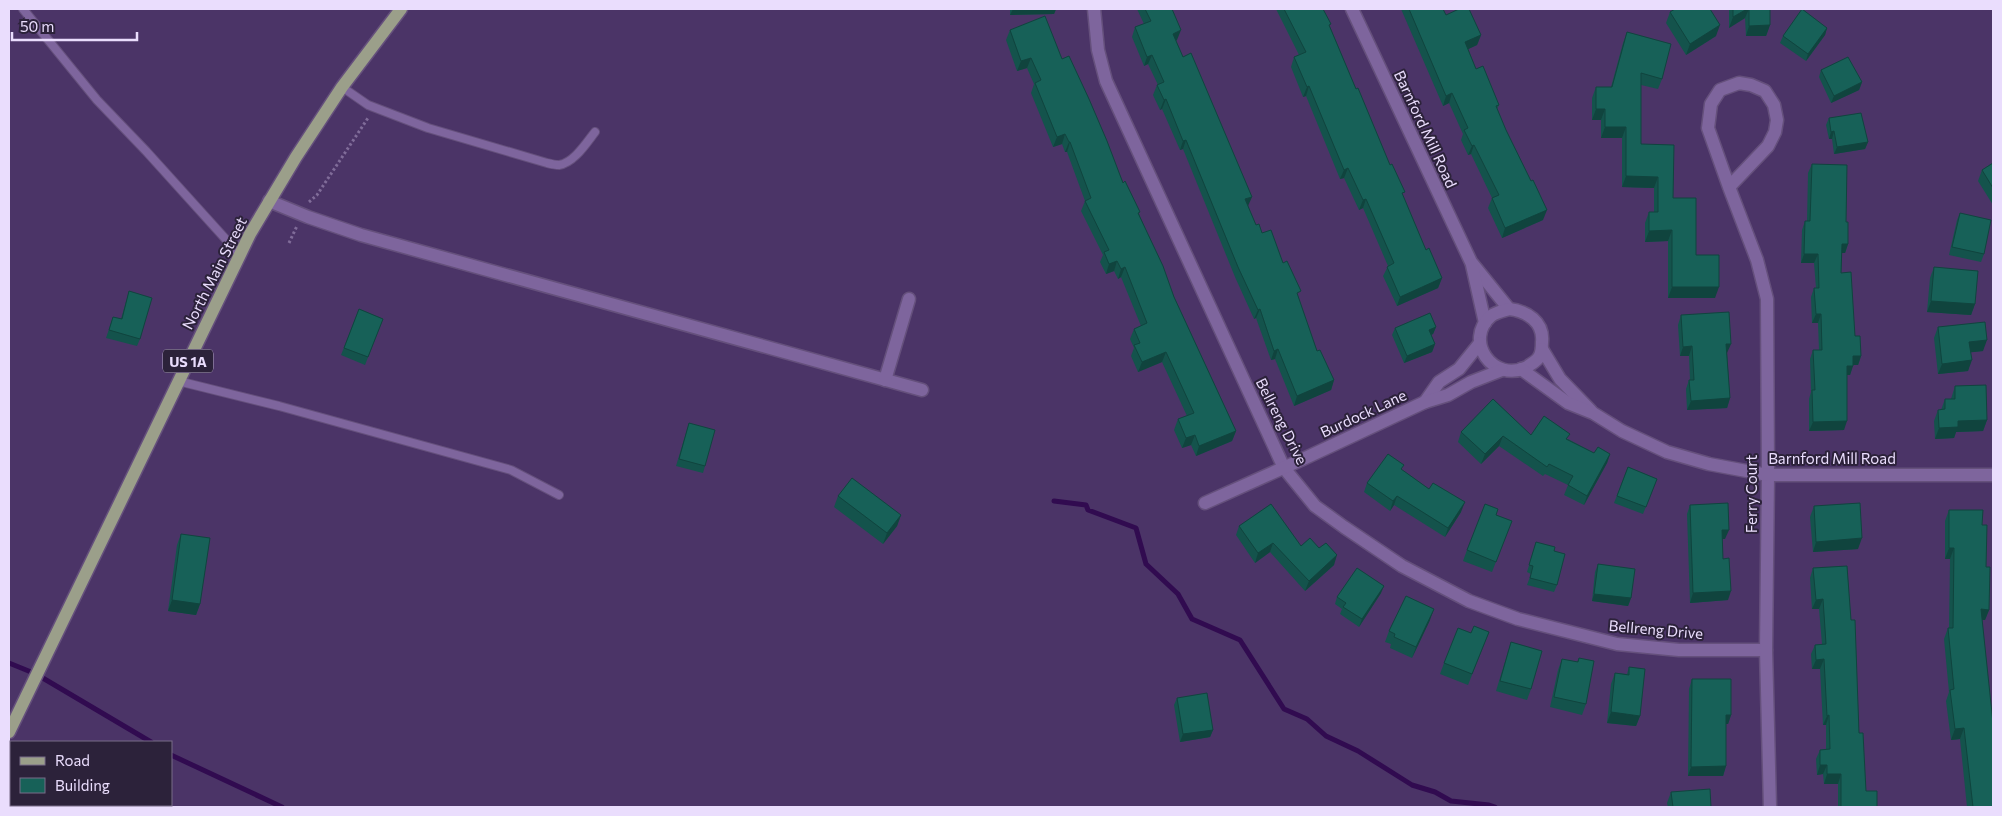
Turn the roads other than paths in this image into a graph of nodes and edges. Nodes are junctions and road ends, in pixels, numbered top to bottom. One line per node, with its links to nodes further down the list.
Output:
1 (23, 9): 9 (lane)
2 (401, 9): 5 (main road, North Main Street / US 1A)
3 (1094, 9): 23 (street, Bellreng Drive)
4 (1352, 9): 10 (street, Barnford Mill Road)
5 (342, 87): 6 (lane); 8 (main road, North Main Street / US 1A)
6 (595, 132)
7 (1729, 187): 7 (street, Ferry Court); 24 (street, Ferry Court)
8 (269, 200): 9 (main road, North Main Street / US 1A); 18 (street)
9 (240, 255): 19 (main road, North Main Street / US 1A)
10 (1471, 262): 12 (street, Barnford Mill Road); 13 (street, Barnford Mill Road)
11 (908, 299): 18 (street)
12 (1509, 309): 13 (street); 15 (street, Barnford Mill Road)
13 (1485, 323): 14 (street, Barnford Mill Road)
14 (1480, 343): 17 (street); 21 (street, Burdock Lane)
15 (1542, 349): 16 (street); 22 (street, Barnford Mill Road)
16 (1521, 369): 17 (street); 22 (street, Barnford Mill Road)
17 (1502, 370): 21 (street, Burdock Lane)
18 (885, 380): 20 (street)
19 (178, 381): 26 (lane); 29 (main road, North Main Street / US 1A)
20 (922, 390)
21 (1425, 402): 23 (street, Burdock Lane)
22 (1593, 413): 24 (street, Barnford Mill Road)
23 (1284, 468): 27 (street, Burdock Lane); 28 (street, Bellreng Drive)
24 (1768, 475): 25 (street, Barnford Mill Road); 28 (street, Ferry Court)
25 (1993, 475)
26 (559, 495)
27 (1205, 502)
28 (1766, 650): 30 (street, Ferry Court)
29 (9, 732)
30 (1770, 807)

